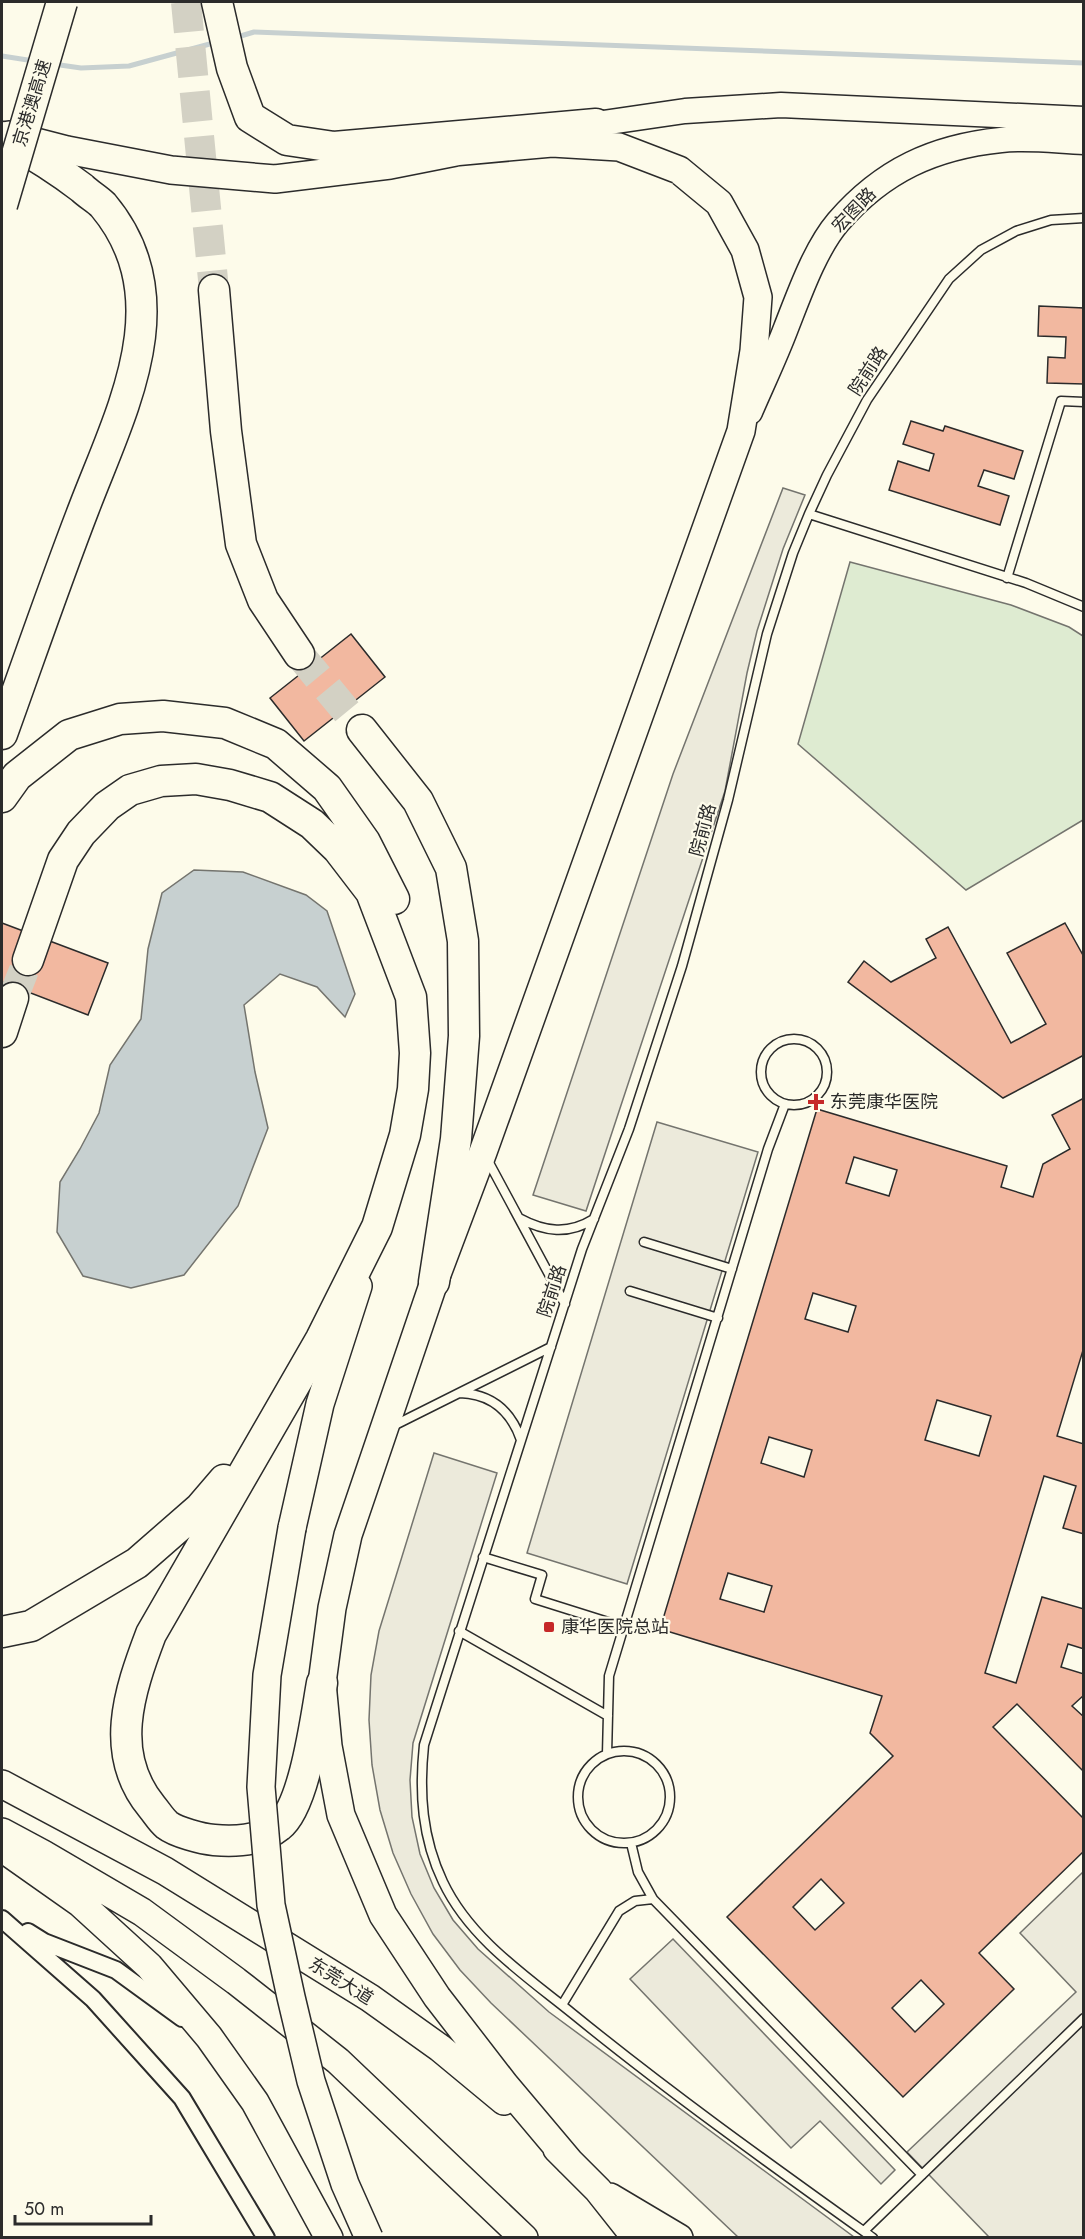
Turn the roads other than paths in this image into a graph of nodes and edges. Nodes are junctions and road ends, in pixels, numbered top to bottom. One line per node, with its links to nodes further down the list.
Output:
1 (62, 2): 8 (highway, 京港澳高速, bridge)
2 (217, 2): 4 (highway)
3 (1083, 120): 4 (main road)
4 (596, 124): 7 (highway)
5 (2, 135): 7 (highway); 18 (highway)
6 (1083, 142): 12 (main road, 宏图路)
7 (453, 152): 12 (highway)
8 (2, 205)
9 (1083, 218): 13 (lane, 院前路)
10 (214, 290): 16 (highway)
11 (1083, 402): 14 (lane)
12 (741, 431): 25 (highway)
13 (809, 514): 14 (lane); 27 (lane, 院前路)
14 (1007, 578): 15 (lane)
15 (1083, 607)
16 (299, 654)
17 (362, 730): 31 (highway)
18 (2, 734)
19 (2, 797): 21 (highway)
20 (28, 960): 21 (highway)
21 (411, 997): 28 (highway)
22 (14, 998): 23 (highway)
23 (2, 1032)
24 (785, 1104): 24 (lane); 30 (lane)
25 (483, 1152): 26 (lane); 31 (highway)
26 (519, 1218): 27 (lane); 33 (lane)
27 (594, 1218): 33 (lane, 院前路)
28 (377, 1227): 37 (highway); 64 (highway, bridge)
29 (644, 1242): 30 (lane)
30 (732, 1269): 34 (lane)
31 (434, 1282): 38 (highway)
32 (630, 1291): 34 (lane)
33 (565, 1304): 35 (lane, 院前路)
34 (717, 1318): 41 (lane)
35 (551, 1347): 36 (lane); 39 (lane, 院前路)
36 (460, 1392): 38 (lane); 39 (lane)
37 (274, 1420): 43 (highway); 44 (highway)
38 (384, 1431): 44 (highway)
39 (521, 1440): 40 (lane, 院前路)
40 (483, 1557): 41 (lane); 42 (lane, 院前路)
41 (624, 1627): 45 (lane)
42 (459, 1631): 45 (lane); 55 (lane, 院前路)
43 (2, 1632)
44 (322, 1683): 58 (highway)
45 (608, 1716): 46 (lane)
46 (607, 1754): 50 (lane); 50 (lane)
47 (2, 1766): 52 (highway)
48 (2, 1784): 52 (highway, 东莞大道)
49 (2, 1832): 65 (highway)
50 (631, 1843): 53 (lane)
51 (2, 1848): 57 (highway)
52 (165, 1871): 58 (highway, 东莞大道)
53 (653, 1899): 55 (lane); 59 (lane)
54 (2, 1917): 57 (street); 62 (street)
55 (562, 2005): 61 (lane, 院前路)
56 (1083, 2018): 59 (lane)
57 (209, 2037): 63 (highway)
58 (570, 2162): 60 (highway, 东莞大道)
59 (922, 2175): 61 (lane)
60 (598, 2190): 66 (highway, 东莞大道); 67 (highway); 68 (highway)
61 (864, 2231): 69 (lane, 院前路)
62 (266, 2238)
63 (329, 2238)
64 (369, 2238)
65 (524, 2238)
66 (636, 2238)
67 (654, 2238)
68 (679, 2238)
69 (873, 2238)

